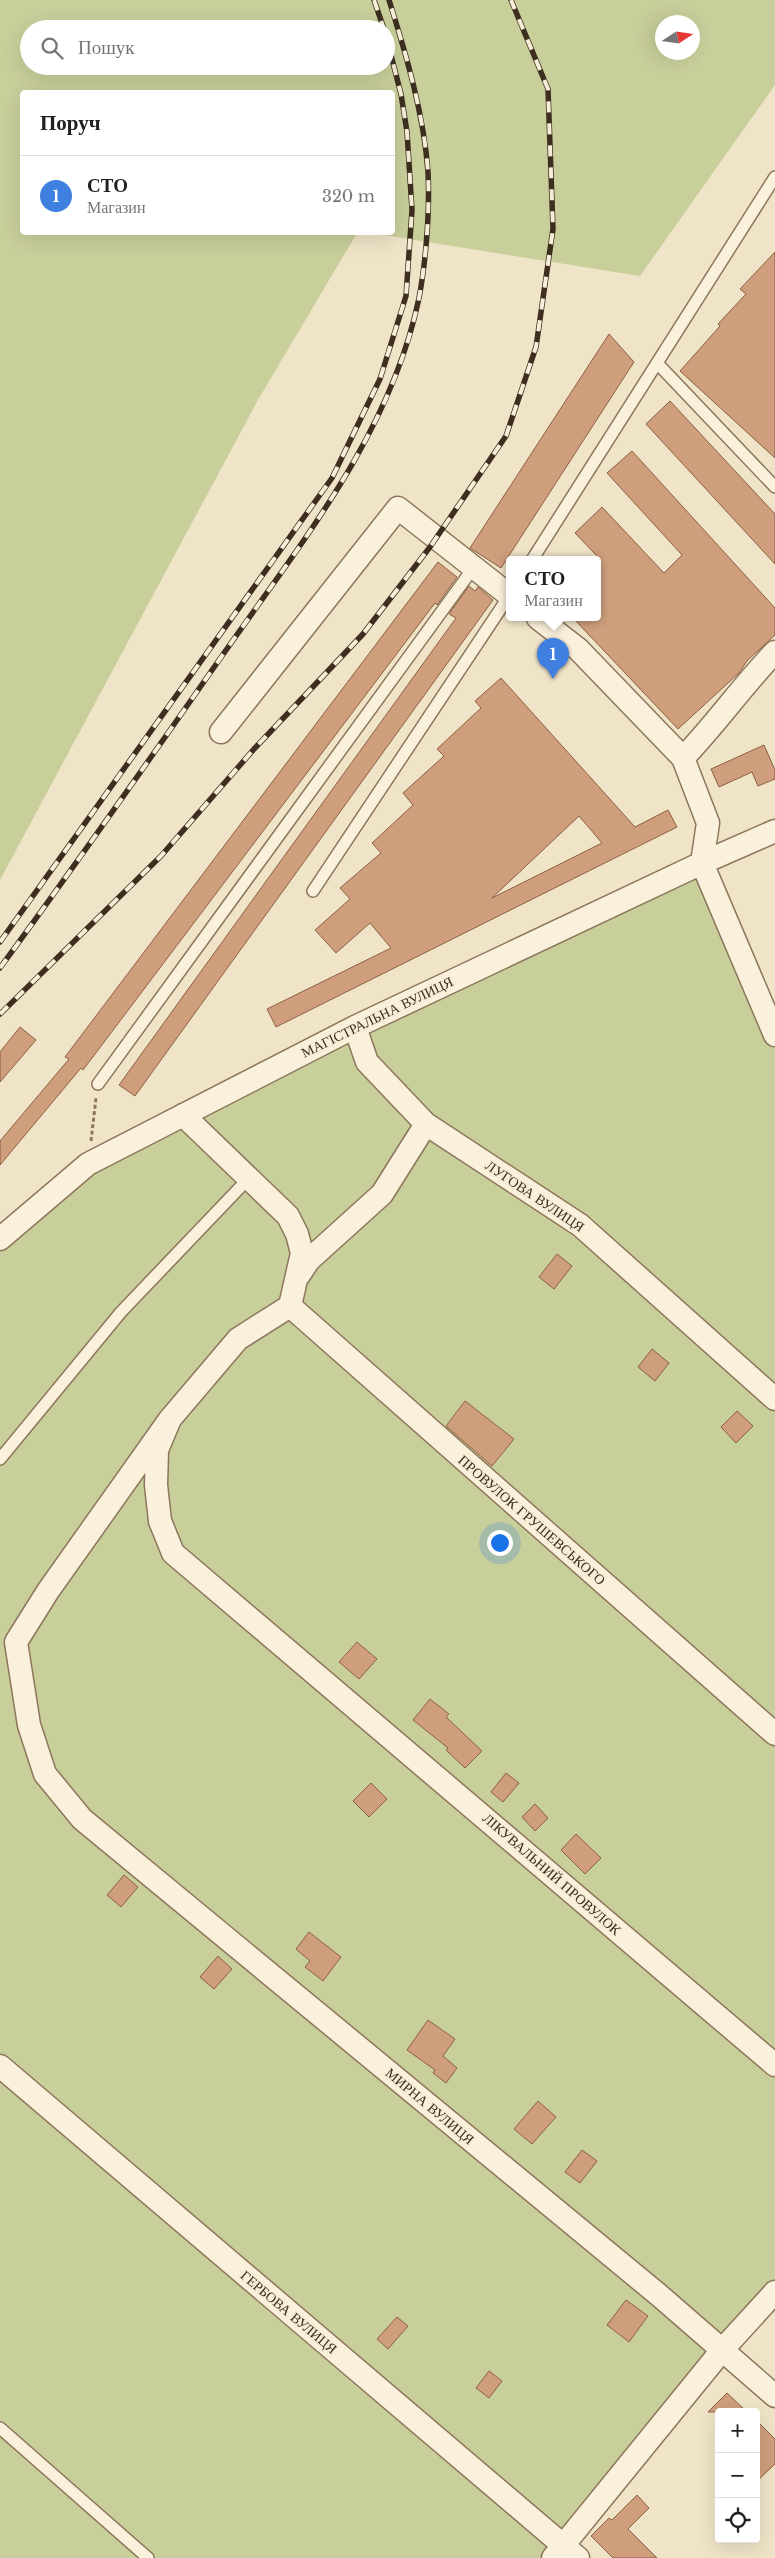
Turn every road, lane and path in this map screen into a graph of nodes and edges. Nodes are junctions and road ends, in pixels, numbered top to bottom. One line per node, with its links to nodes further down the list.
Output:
1 (775, 177): 2 (lane)
2 (657, 364): 3 (lane); 4 (lane)
3 (775, 488)
4 (535, 556)
5 (474, 567): 6 (street); 10 (street); 17 (lane)
6 (506, 594)
7 (506, 601): 14 (lane)
8 (542, 621): 11 (street)
9 (775, 652): 11 (street)
10 (221, 732)
11 (683, 758): 13 (street)
12 (775, 831): 13 (street, МАГІСТРАЛЬНА ВУЛИЦЯ)
13 (702, 863): 15 (street, МАГІСТРАЛЬНА ВУЛИЦЯ); 16 (street)
14 (313, 891)
15 (354, 1027): 18 (street, МАГІСТРАЛЬНА ВУЛИЦЯ); 19 (street, ЛУГОВА ВУЛИЦЯ)
16 (775, 1035)
17 (98, 1084): 20 (path)
18 (184, 1115): 20 (street, МАГІСТРАЛЬНА ВУЛИЦЯ); 21 (street)
19 (426, 1124): 23 (street); 25 (street, ЛУГОВА ВУЛИЦЯ)
20 (88, 1164): 22 (street, МАГІСТРАЛЬНА ВУЛИЦЯ)
21 (249, 1178): 23 (street); 27 (lane)
22 (0, 1239)
23 (298, 1277): 24 (street)
24 (290, 1306): 26 (street); 28 (street, ПРОВУЛОК ГРУШЕВСЬКОГО)
25 (775, 1398)
26 (170, 1419): 29 (street, ЛІКУВАЛЬНИЙ ПРОВУЛОК); 32 (street, МИРНА ВУЛИЦЯ)
27 (0, 1458)
28 (775, 1734)
29 (775, 2065)
30 (0, 2066): 35 (street, ГЕРБОВА ВУЛИЦЯ)
31 (775, 2292): 32 (street)
32 (723, 2349): 33 (street, МИРНА ВУЛИЦЯ); 35 (street)
33 (775, 2396)
34 (0, 2428): 36 (lane)
35 (565, 2554)
36 (148, 2558)

